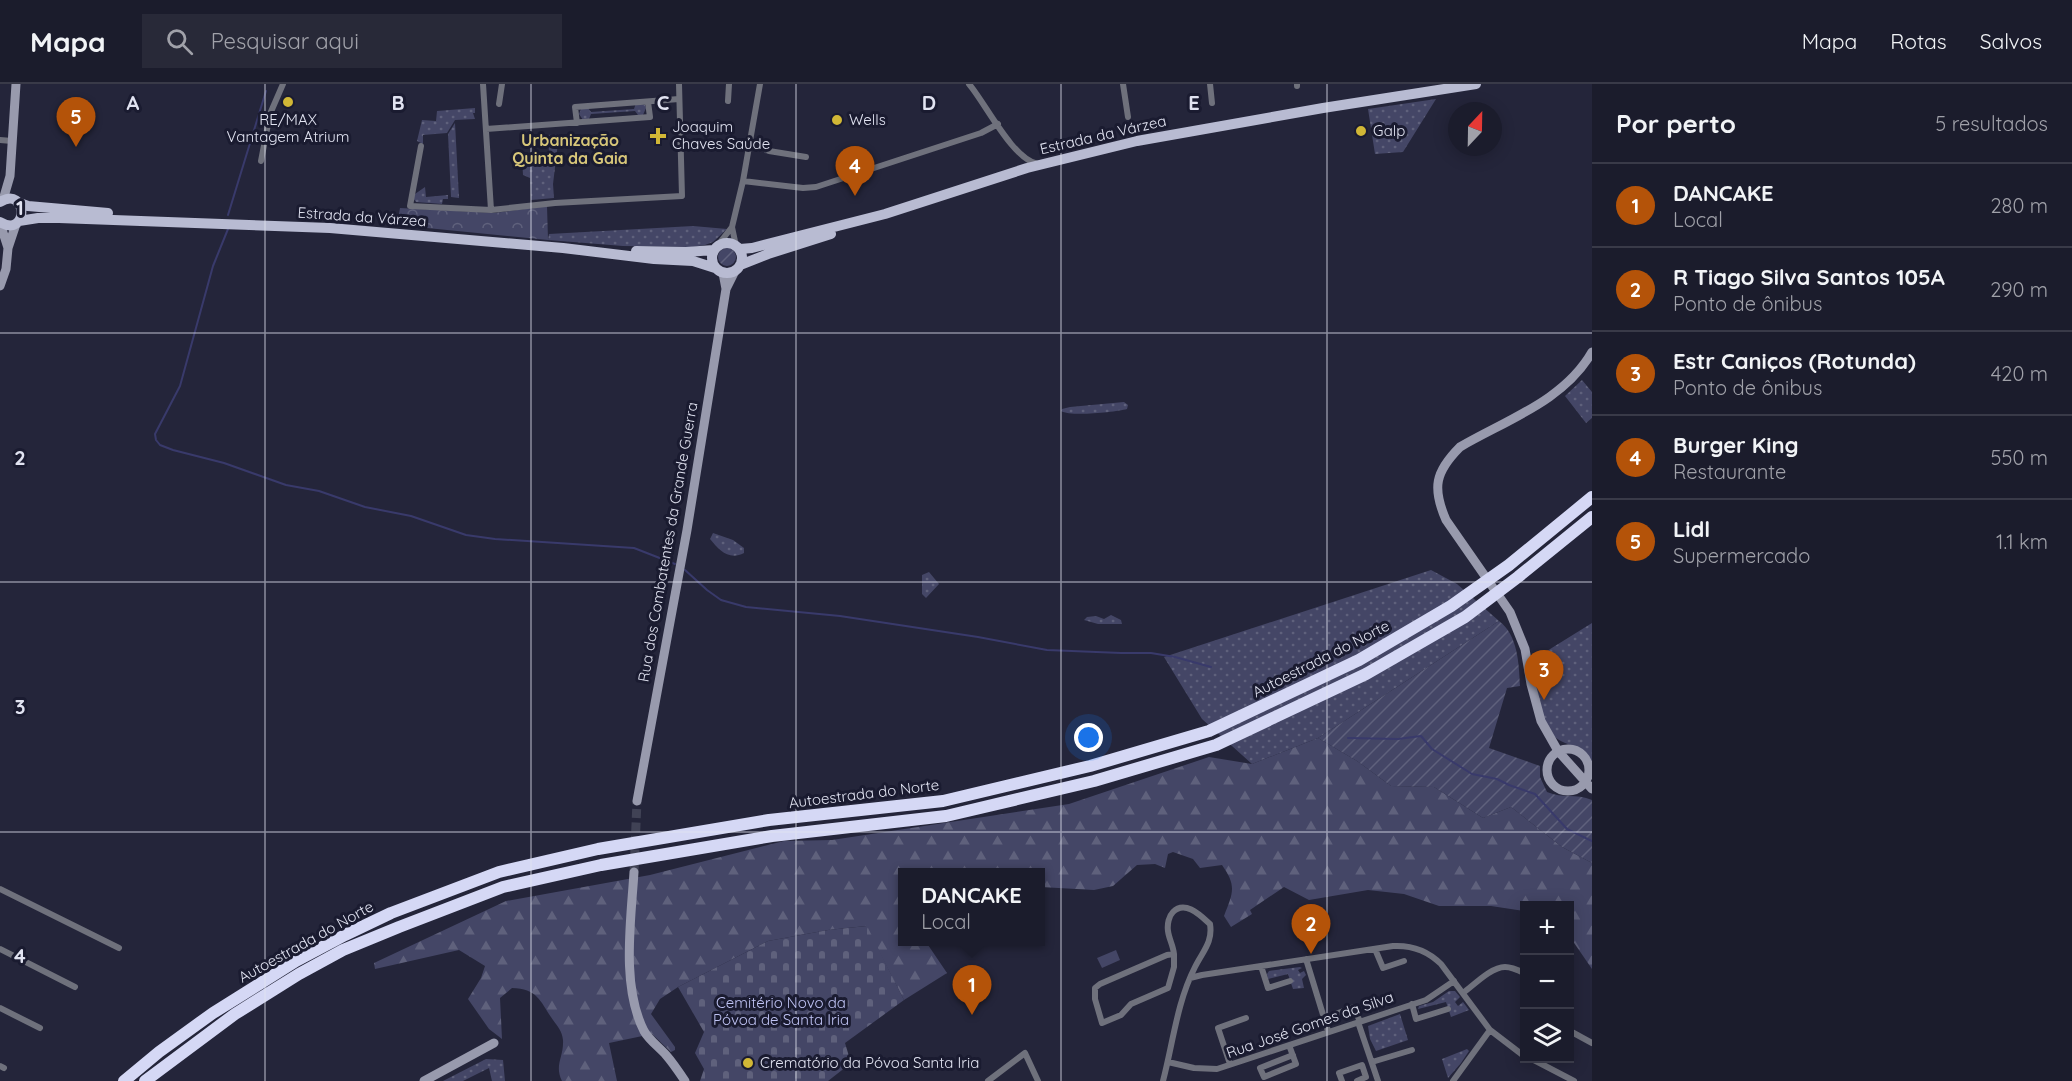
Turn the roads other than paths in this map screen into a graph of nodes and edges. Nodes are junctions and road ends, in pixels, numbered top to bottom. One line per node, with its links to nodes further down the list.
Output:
1 (283, 84): 27 (street)
2 (483, 84): 20 (street)
3 (502, 84): 16 (street)
4 (678, 84): 12 (street)
5 (729, 84): 13 (street)
6 (760, 84): 31 (street)
7 (969, 84): 19 (street)
8 (1123, 84): 17 (street)
9 (1210, 84): 15 (street)
10 (1476, 84): 28 (main road, Estrada da Várzea)
11 (15, 85): 22 (street)
12 (679, 99): 14 (street); 34 (street)
13 (728, 101)
14 (648, 102): 18 (street); 18 (street)
15 (1212, 103)
16 (499, 104)
17 (1128, 117)
18 (577, 123): 20 (street)
19 (998, 124): 25 (street); 31 (street)
20 (486, 129): 34 (street)
21 (0, 140): 22 (street)
22 (12, 141): 30 (street)
23 (421, 146): 34 (street)
24 (769, 151): 26 (street)
25 (1018, 153): 28 (street); 29 (street)
26 (806, 157)
27 (261, 161)
28 (1044, 164): 29 (main road, Estrada da Várzea)
29 (1013, 172): 35 (main road, Estrada da Várzea)
30 (10, 176): 32 (street); 33 (street)
31 (743, 181): 39 (street)
32 (1, 201): 33 (main road, Estrada da Várzea)
33 (16, 201): 36 (main road, Estrada da Várzea); 37 (main road)
34 (491, 210)
35 (885, 214): 43 (main road, Estrada da Várzea); 44 (main road, Estrada da Várzea)
36 (159, 221): 37 (main road, Estrada da Várzea); 41 (main road, Estrada da Várzea)
37 (17, 222): 38 (main road, Estrada da Várzea); 40 (street)
38 (0, 223): 40 (street)
39 (732, 227): 42 (street); 43 (street)
40 (8, 248): 46 (street)
41 (563, 248): 42 (main road, Estrada da Várzea); 45 (main road, Estrada da Várzea)
42 (716, 248): 43 (main road, Estrada da Várzea); 45 (main road)
43 (738, 248): 44 (main road)
44 (738, 268): 45 (main road, Estrada da Várzea); 47 (street, Rua dos Combatentes da Grande Guerra)
45 (719, 270): 47 (street, Rua dos Combatentes da Grande Guerra)
46 (0, 286)
47 (726, 289): 54 (street, Rua dos Combatentes da Grande Guerra)
48 (1592, 352): 51 (street)
49 (1592, 497): 91 (highway, Autoestrada do Norte)
50 (1592, 517): 92 (highway, Autoestrada do Norte)
51 (1558, 751): 52 (street); 53 (street); 53 (street)
52 (1591, 766): 53 (street)
53 (1589, 786)
54 (637, 801)
55 (634, 872): 94 (street)
56 (0, 889): 57 (street)
57 (119, 948)
58 (0, 949): 68 (street)
59 (1375, 949): 61 (street); 62 (street); 67 (street)
60 (1174, 954): 60 (street); 65 (street)
61 (1306, 959): 63 (street); 78 (street)
62 (1404, 962)
63 (1261, 966): 65 (street); 66 (street)
64 (1520, 972): 69 (street)
65 (1190, 978): 86 (street)
66 (1290, 981)
67 (1454, 981): 69 (street); 70 (street, Rua José Gomes da Silva)
68 (75, 987)
69 (1463, 993): 77 (street)
70 (1412, 1004): 72 (street); 75 (street, Rua José Gomes da Silva)
71 (0, 1008): 76 (street)
72 (1448, 1009)
73 (1333, 1015): 75 (street)
74 (1246, 1018): 88 (street)
75 (1359, 1022): 78 (street, Rua José Gomes da Silva); 89 (street)
76 (40, 1028)
77 (1490, 1030): 84 (street); 101 (street)
78 (1328, 1031): 82 (street, Rua José Gomes da Silva)
79 (1574, 1034): 81 (street)
80 (494, 1042): 93 (street)
81 (1592, 1043)
82 (1289, 1045): 85 (street); 88 (street, Rua José Gomes da Silva)
83 (1412, 1050): 89 (street)
84 (1520, 1053)
85 (1293, 1055): 85 (street)
86 (1168, 1062): 88 (street, Rua José Gomes da Silva); 97 (street)
87 (1538, 1063): 102 (street)
88 (1230, 1064)
89 (1373, 1065): 90 (street); 100 (street)
90 (1364, 1072): 98 (street); 99 (street)
91 (124, 1081)
92 (145, 1081)
93 (424, 1081)
94 (685, 1081)
95 (988, 1081): 96 (street)
96 (1038, 1081)
97 (1163, 1081)
98 (1342, 1081)
99 (1357, 1081)
100 (1378, 1081)
101 (1453, 1081)
102 (1574, 1081)

